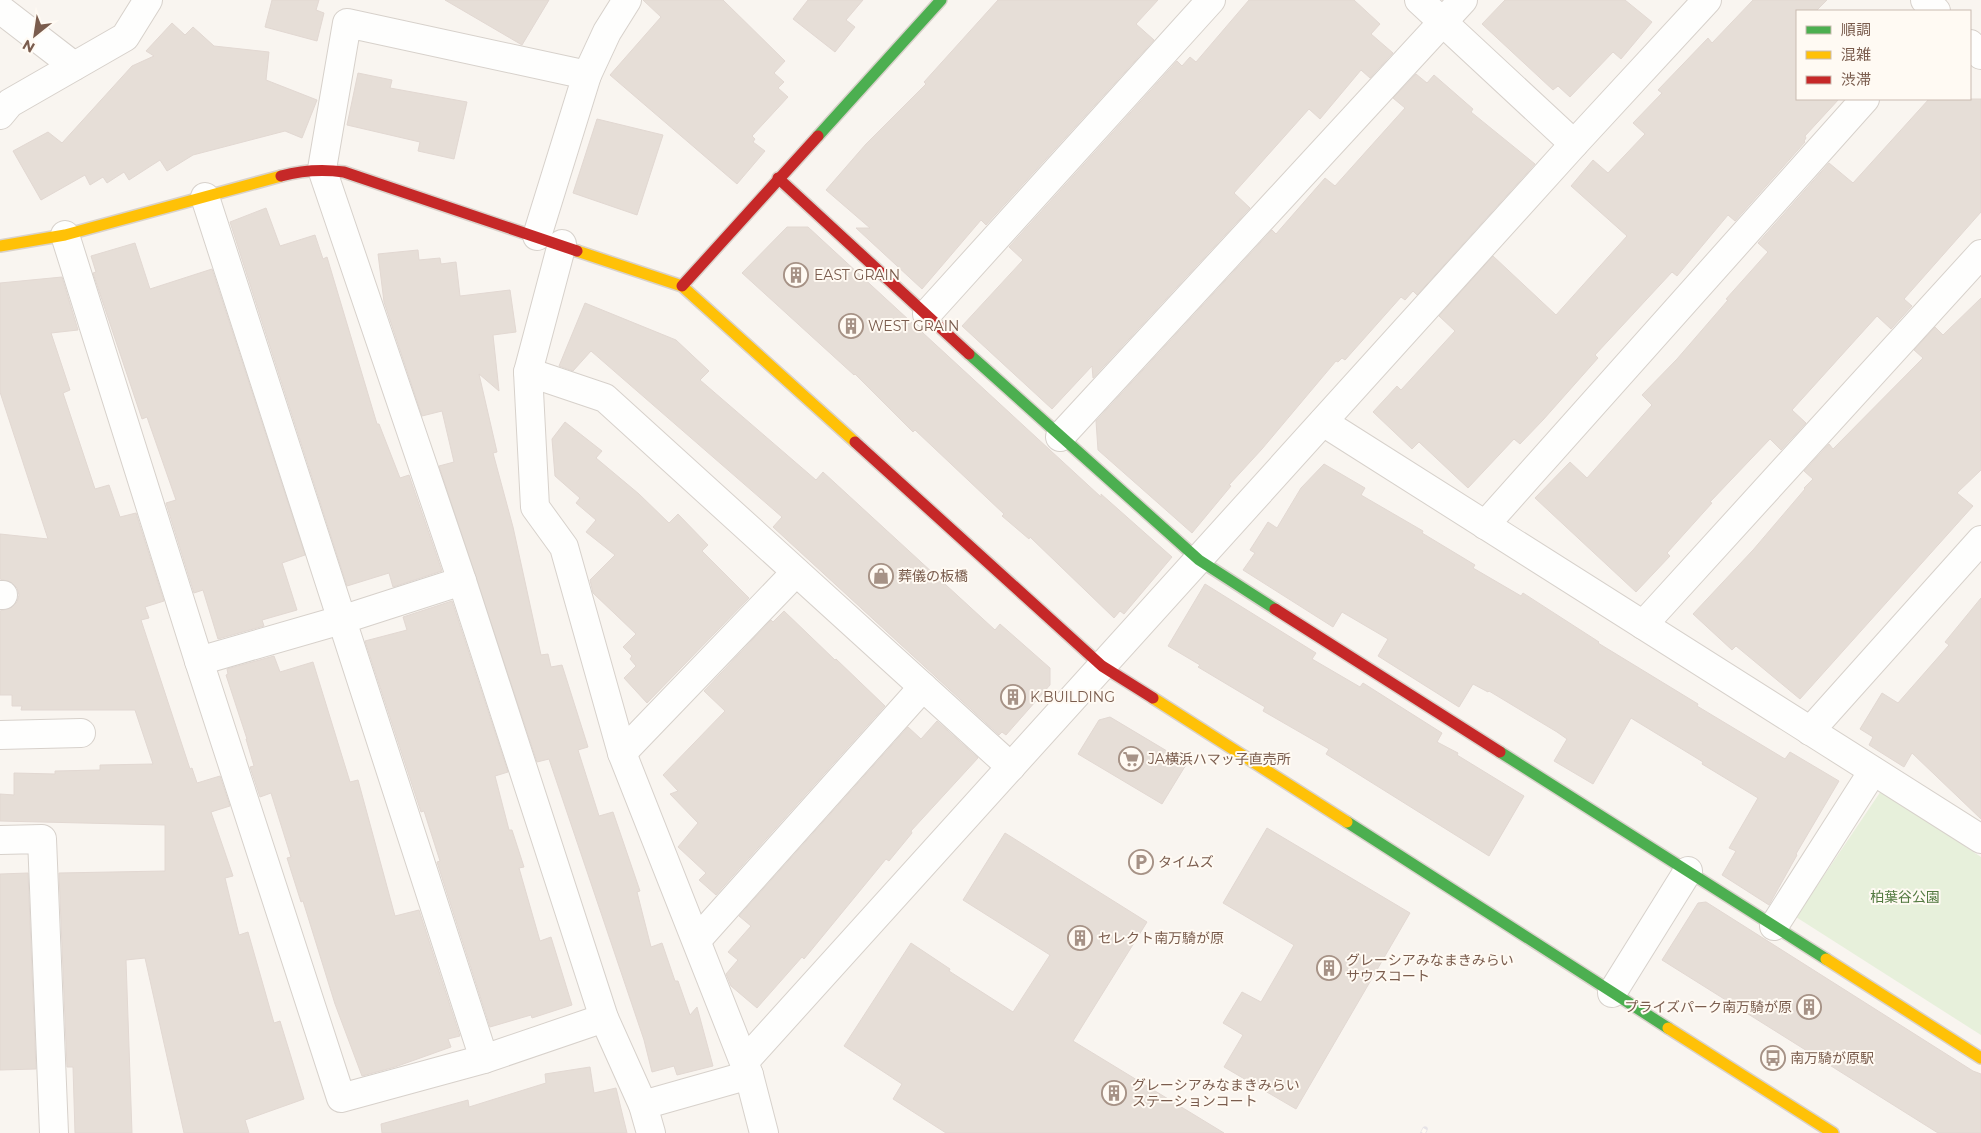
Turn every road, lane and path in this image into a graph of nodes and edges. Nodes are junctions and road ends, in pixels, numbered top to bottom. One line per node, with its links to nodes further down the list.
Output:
1 (148, 0): 14 (street)
2 (627, 0): 15 (street)
3 (941, 0): 20 (street)
4 (1211, 0): 27 (street)
5 (1419, 0): 11 (street)
6 (1462, 0): 11 (street)
7 (1707, 0): 18 (street)
8 (1925, 0): 10 (street)
9 (0, 9): 14 (street)
10 (1935, 10)
11 (1443, 22): 18 (street); 30 (street)
12 (1971, 45): 13 (street)
13 (1981, 55)
14 (74, 66): 17 (street)
15 (587, 75): 19 (street); 23 (street)
16 (1864, 100): 31 (street)
17 (0, 115)
18 (1574, 144): 29 (street)
19 (322, 169): 21 (street); 23 (street); 35 (street)
20 (778, 178): 26 (street); 27 (street)
21 (205, 197): 22 (street); 36 (street)
22 (65, 235): 24 (street); 38 (street)
23 (549, 240): 26 (street); 28 (street)
24 (0, 246)
25 (1981, 254): 37 (street)
26 (682, 286): 39 (street)
27 (927, 314): 30 (street)
28 (528, 372): 34 (street); 44 (street)
29 (1324, 422): 31 (street); 33 (street)
30 (1060, 437): 33 (street)
31 (1485, 526): 37 (street)
32 (1981, 540): 41 (street)
33 (1199, 560): 39 (street); 49 (street)
34 (796, 572): 40 (street); 44 (street)
35 (462, 581): 36 (street); 53 (street)
36 (341, 620): 38 (street); 55 (street)
37 (1643, 625): 41 (street)
38 (199, 661): 55 (street)
39 (1102, 666): 45 (street); 52 (street)
40 (923, 687): 45 (street); 51 (street)
41 (1810, 731): 46 (street)
42 (81, 733): 43 (street)
43 (0, 735)
44 (622, 753): 51 (street)
45 (1011, 767): 56 (street)
46 (1873, 771): 47 (street); 50 (street)
47 (1979, 834)
48 (0, 840): 58 (street)
49 (1688, 871): 50 (street); 52 (street)
50 (1774, 926): 54 (street)
51 (697, 940): 56 (street)
52 (1612, 993): 61 (street)
53 (604, 1018): 55 (street); 57 (street)
54 (1981, 1058)
55 (484, 1059)
56 (746, 1068): 57 (street); 60 (street)
57 (643, 1105): 59 (street)
58 (54, 1133)
59 (650, 1133)
60 (764, 1133)
61 (1833, 1133)

